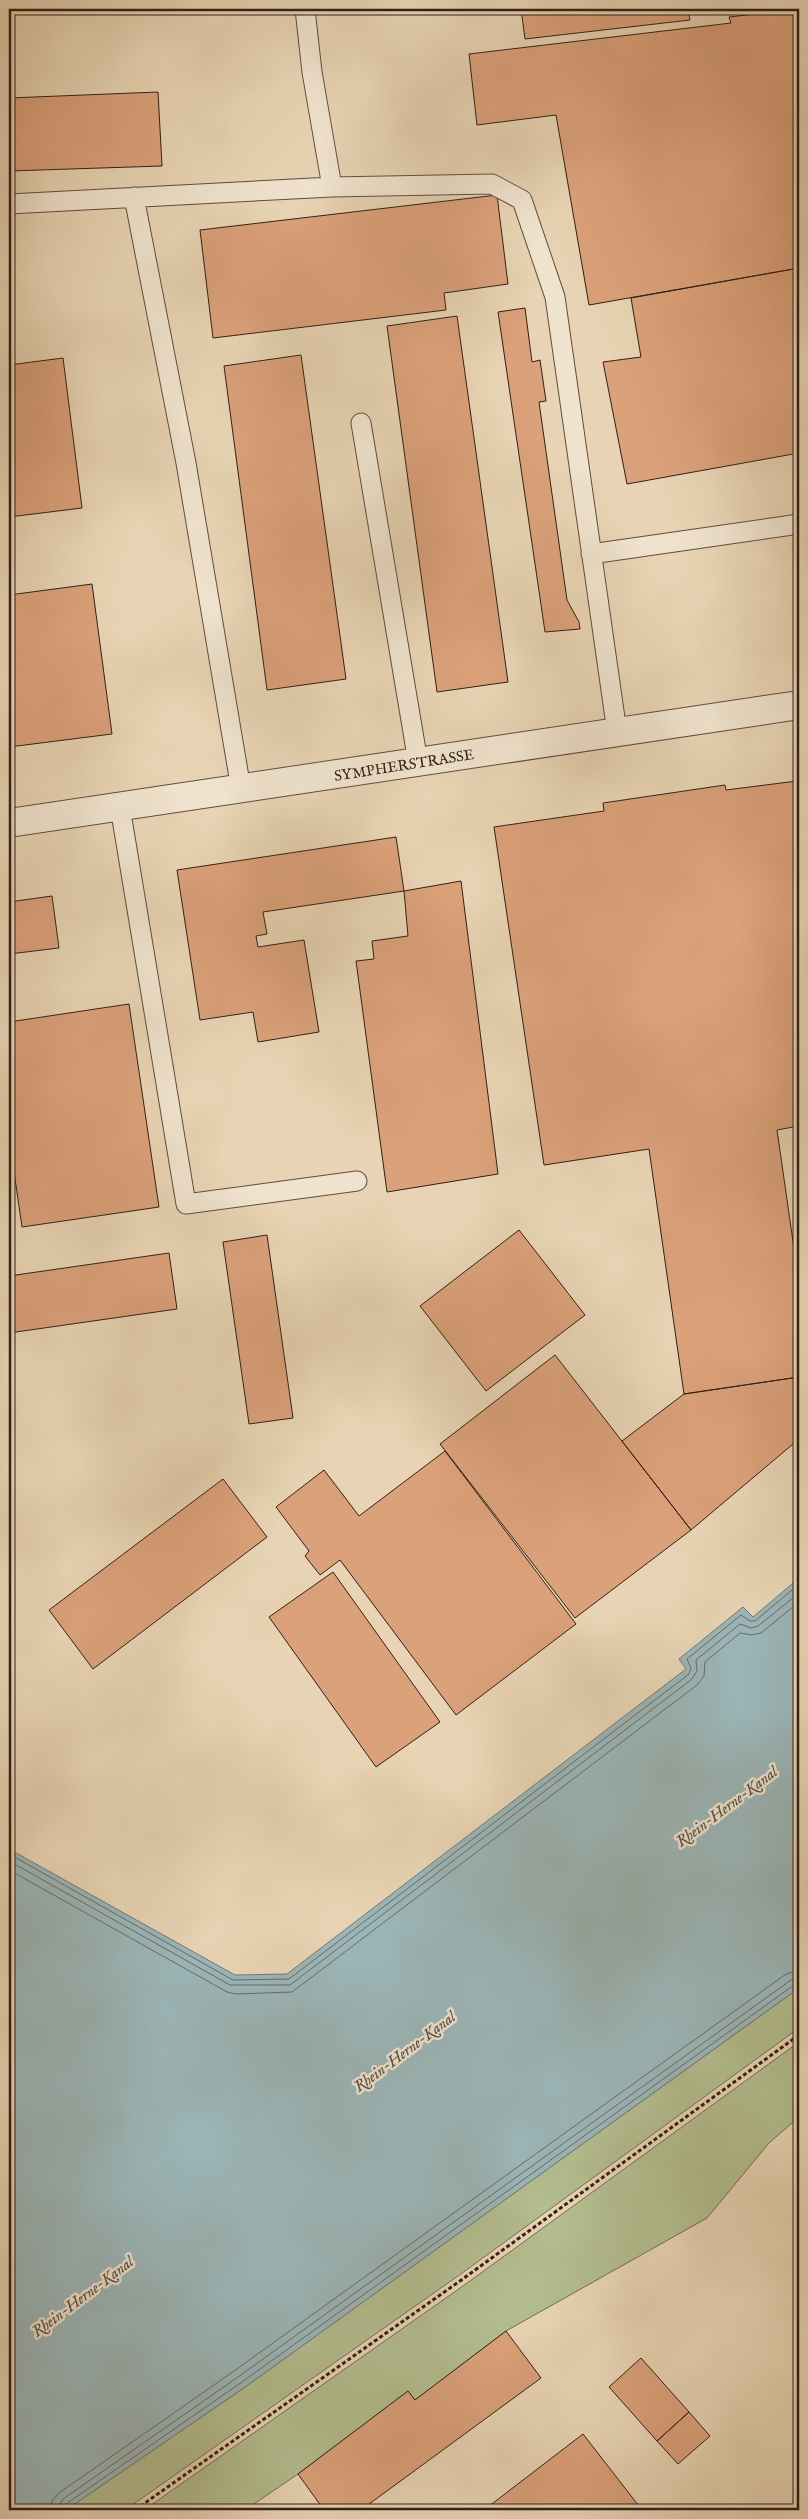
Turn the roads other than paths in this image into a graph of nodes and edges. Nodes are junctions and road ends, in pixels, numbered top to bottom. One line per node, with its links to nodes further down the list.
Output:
1 (305, 9): 2 (lane)
2 (332, 187): 3 (lane); 7 (lane)
3 (134, 197): 4 (lane); 11 (lane)
4 (9, 204)
5 (361, 423): 10 (lane)
6 (799, 524): 7 (lane)
7 (591, 554): 9 (lane)
8 (799, 704): 9 (street, SYMPHERSTRASSE)
9 (617, 732): 10 (street, SYMPHERSTRASSE)
10 (418, 762): 11 (street, SYMPHERSTRASSE)
11 (241, 789): 12 (street, SYMPHERSTRASSE)
12 (120, 807): 13 (street, SYMPHERSTRASSE); 14 (lane)
13 (9, 823)
14 (356, 1181)

